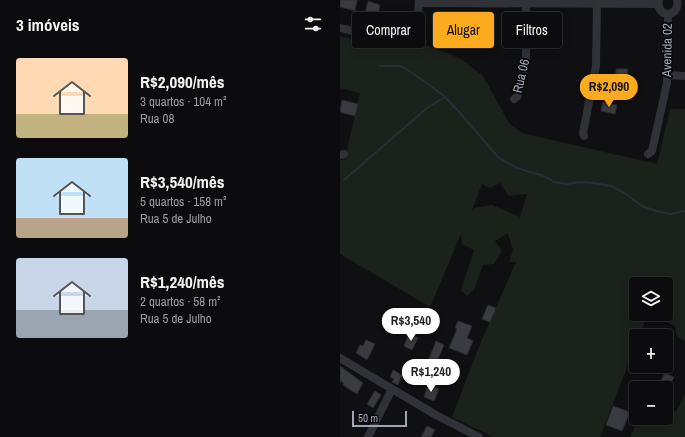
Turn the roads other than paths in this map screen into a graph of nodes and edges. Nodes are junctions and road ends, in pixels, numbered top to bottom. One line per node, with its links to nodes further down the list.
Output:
1 (419, 1): 4 (street); 7 (street)
2 (581, 2): 4 (street); 6 (street)
3 (658, 2): 6 (street); 8 (street)
4 (526, 3): 13 (street, Rua 06)
5 (680, 3): 8 (street)
6 (596, 4): 14 (street)
7 (419, 12)
8 (668, 14): 11 (street, Avenida 02)
9 (340, 28): 10 (street)
10 (352, 31)
11 (668, 75): 12 (street); 15 (street, Avenida 02)
12 (685, 76)
13 (514, 100)
14 (584, 136)
15 (648, 154)
16 (340, 358): 17 (street)
17 (392, 389): 18 (street); 19 (street)
18 (368, 437)
19 (479, 437)

